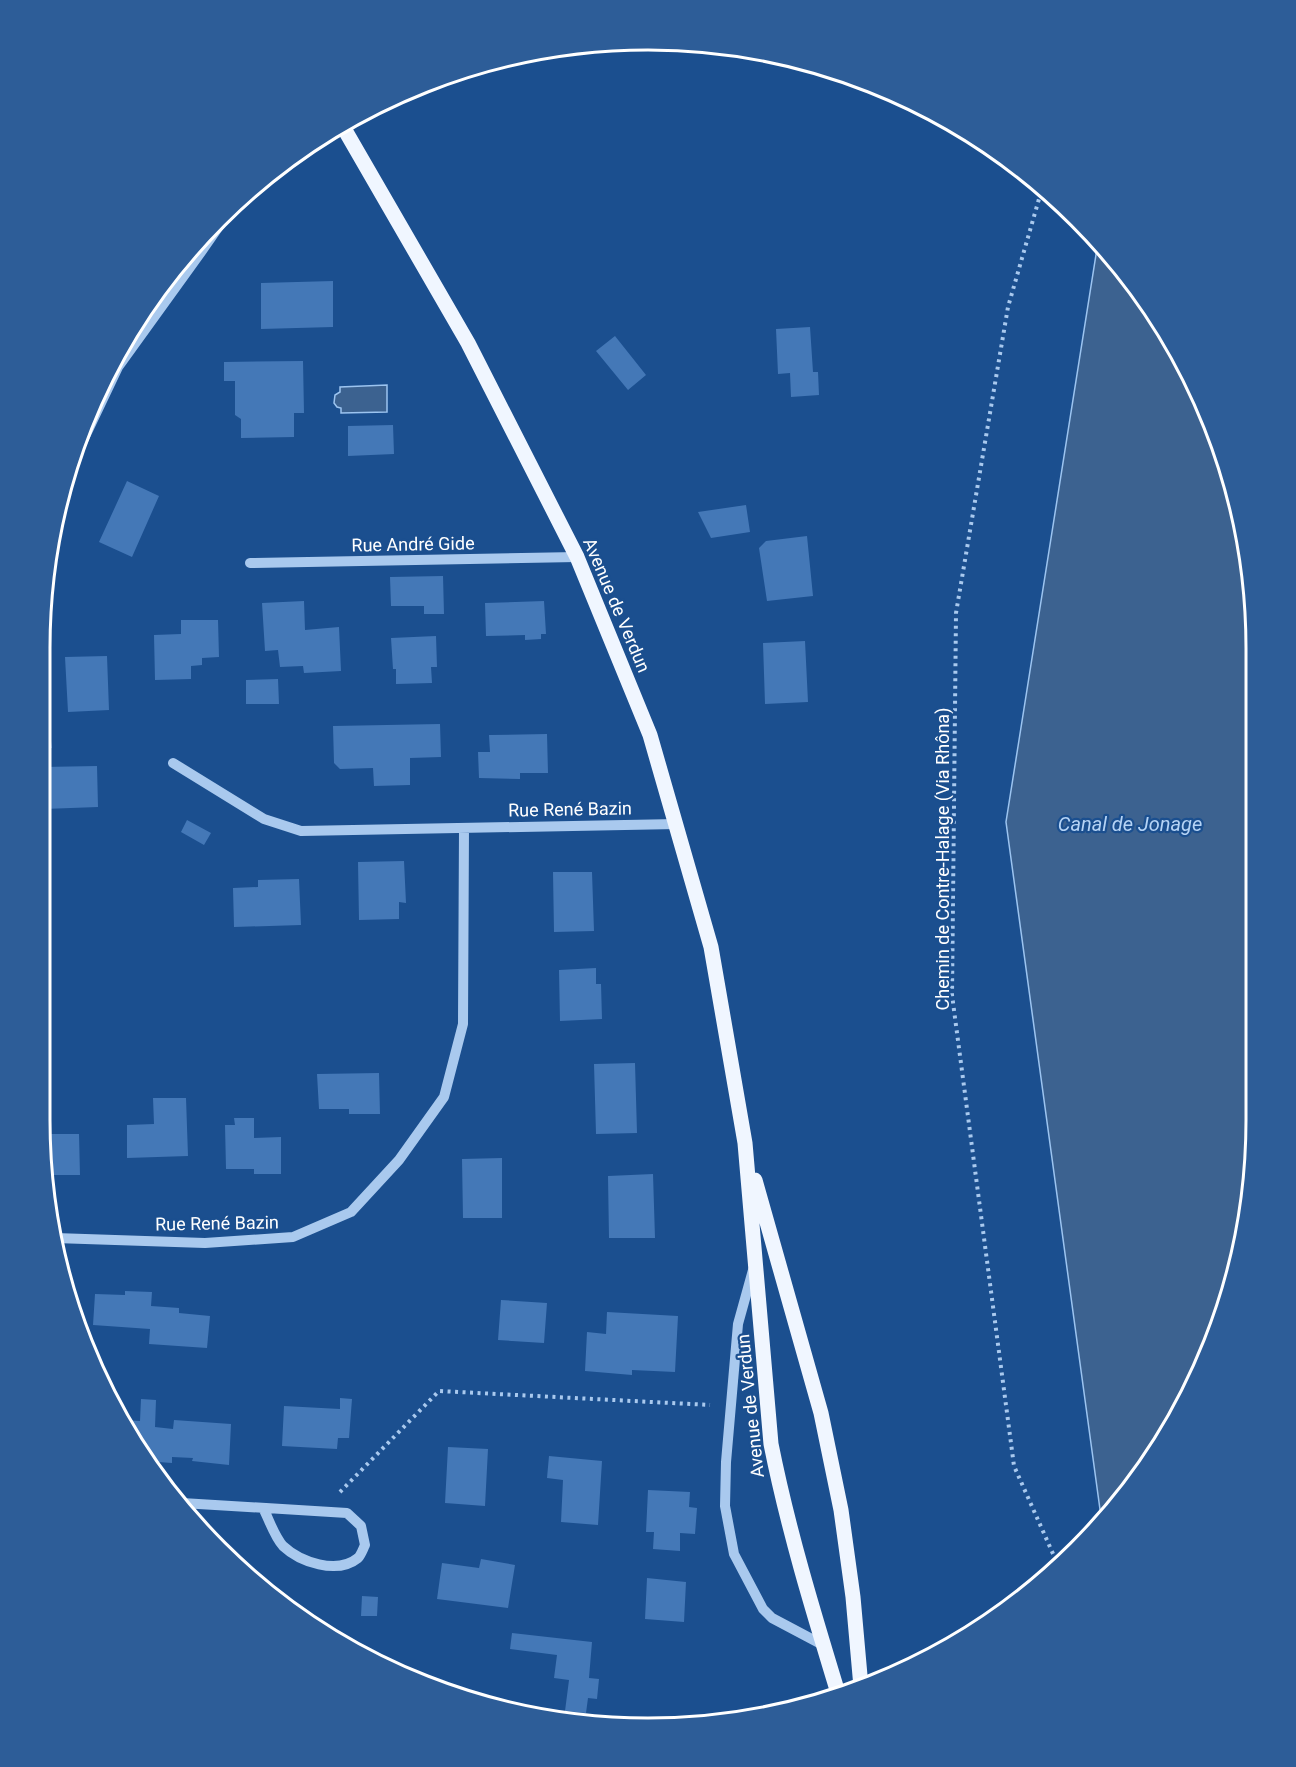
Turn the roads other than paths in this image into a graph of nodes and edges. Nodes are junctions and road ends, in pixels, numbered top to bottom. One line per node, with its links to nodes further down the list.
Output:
1 (346, 132): 4 (main road, Avenue de Verdun)
2 (206, 245): 3 (street)
3 (124, 359)
4 (577, 557): 5 (street, Rue André Gide); 7 (main road, Avenue de Verdun)
5 (250, 563)
6 (173, 763): 8 (street, Rue René Bazin)
7 (677, 824): 8 (street, Rue René Bazin); 9 (main road, Avenue de Verdun)
8 (464, 828): 10 (street, Rue René Bazin)
9 (745, 1143): 11 (main road, Avenue de Verdun); 15 (main road, Avenue de Verdun)
10 (62, 1238)
11 (756, 1261): 14 (main road, Avenue de Verdun); 14 (street)
12 (190, 1503): 13 (street)
13 (263, 1508): 13 (street)
14 (823, 1645): 16 (main road, Avenue de Verdun)
15 (860, 1678)
16 (836, 1687)

